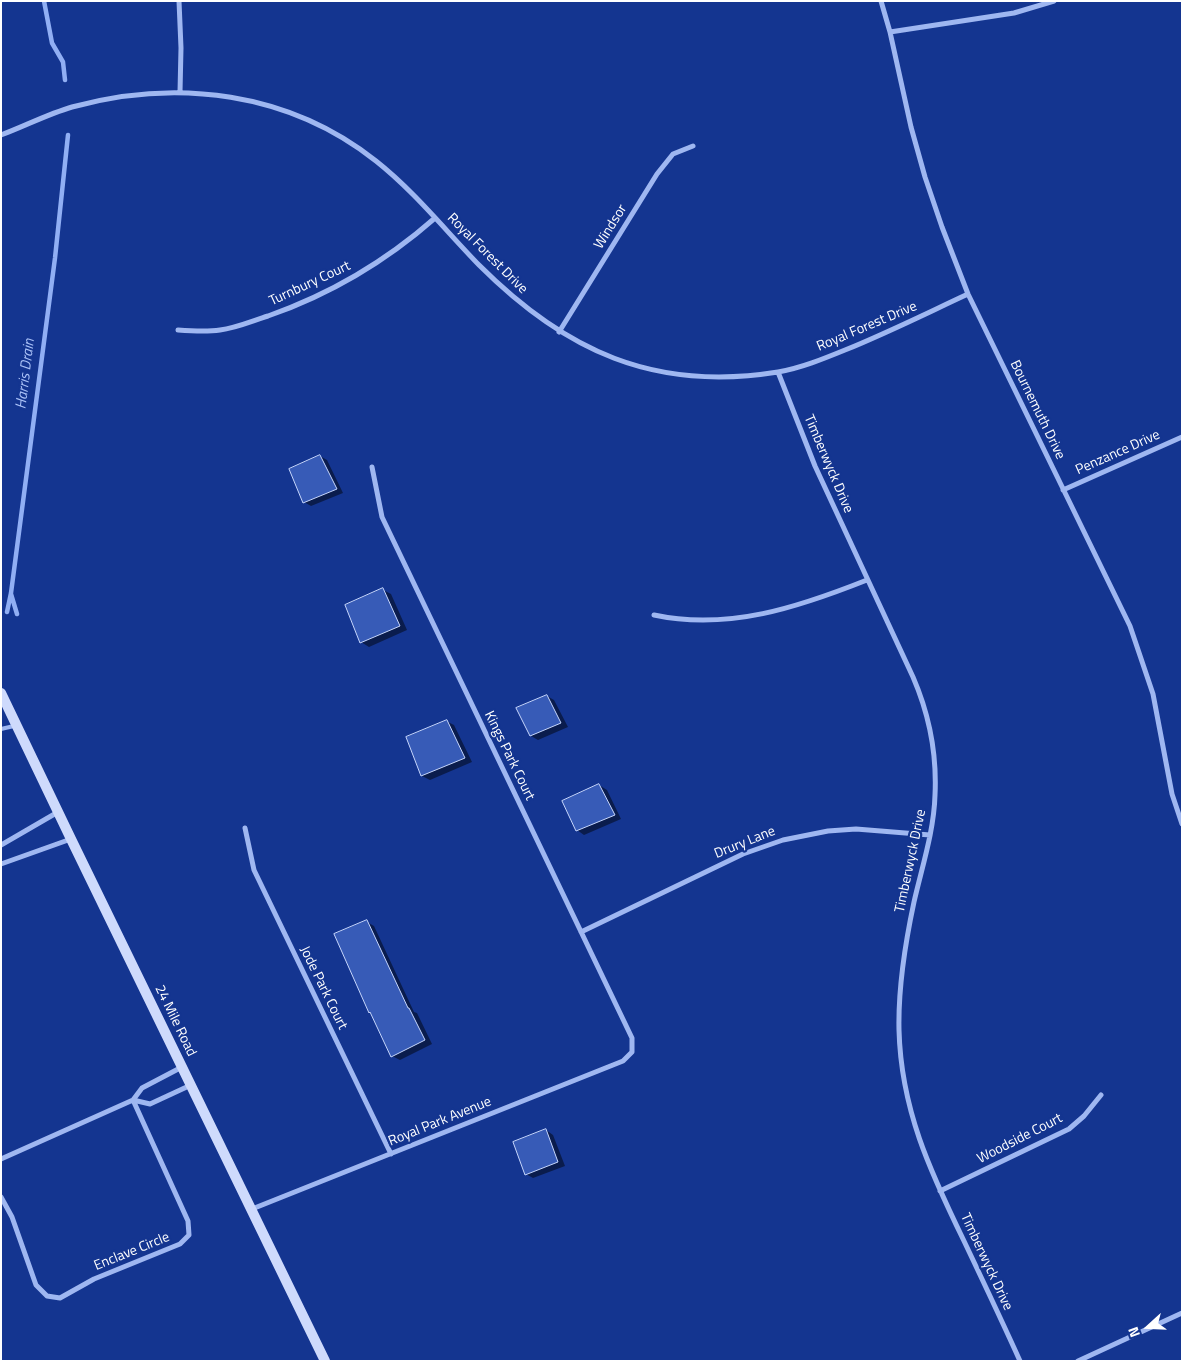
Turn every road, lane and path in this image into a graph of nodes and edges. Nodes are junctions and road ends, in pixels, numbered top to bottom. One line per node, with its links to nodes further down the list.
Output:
1 (179, 1): 5 (street)
2 (881, 1): 4 (street, Bournemuth Drive)
3 (1054, 1): 4 (street)
4 (890, 32): 9 (street, Bournemuth Drive)
5 (180, 92): 6 (street, Royal Forest Drive); 8 (street, Royal Forest Drive)
6 (1, 135)
7 (693, 146): 11 (street, Windsor)
8 (435, 218): 10 (street, Turnbury Court); 11 (street, Royal Forest Drive)
9 (968, 294): 12 (street, Royal Forest Drive); 15 (street, Bournemuth Drive)
10 (178, 330)
11 (559, 332): 12 (street, Royal Forest Drive)
12 (778, 372): 16 (street, Timberwyck Drive)
13 (1182, 437): 15 (street, Penzance Drive)
14 (372, 467): 28 (street, Kings Park Court)
15 (1063, 490): 22 (street, Bournemuth Drive)
16 (867, 580): 17 (street); 24 (street, Timberwyck Drive)
17 (654, 615)
18 (1, 692): 19 (street, 24 Mile Road)
19 (17, 725): 20 (lane); 21 (street, 24 Mile Road)
20 (1, 729)
21 (58, 812): 25 (street, 24 Mile Road); 26 (street)
22 (1182, 824)
23 (245, 828): 34 (street, Jode Park Court)
24 (930, 835): 28 (street, Drury Lane); 36 (street, Timberwyck Drive)
25 (71, 839): 27 (street); 30 (street, 24 Mile Road)
26 (1, 845)
27 (1, 864)
28 (581, 932): 29 (street, Kings Park Court)
29 (632, 1052): 34 (street, Royal Park Avenue)
30 (182, 1066): 31 (street, 24 Mile Road); 33 (street)
31 (191, 1085): 33 (street); 38 (street, 24 Mile Road)
32 (1101, 1095): 36 (street, Woodside Court)
33 (133, 1100): 35 (street); 37 (street, Enclave Circle)
34 (391, 1154): 38 (street, Royal Park Avenue)
35 (1, 1159)
36 (940, 1191): 41 (street, Timberwyck Drive)
37 (1, 1197)
38 (252, 1209): 40 (street, 24 Mile Road)
39 (1182, 1313): 42 (street)
40 (326, 1361)
41 (1020, 1361)
42 (1078, 1361)

